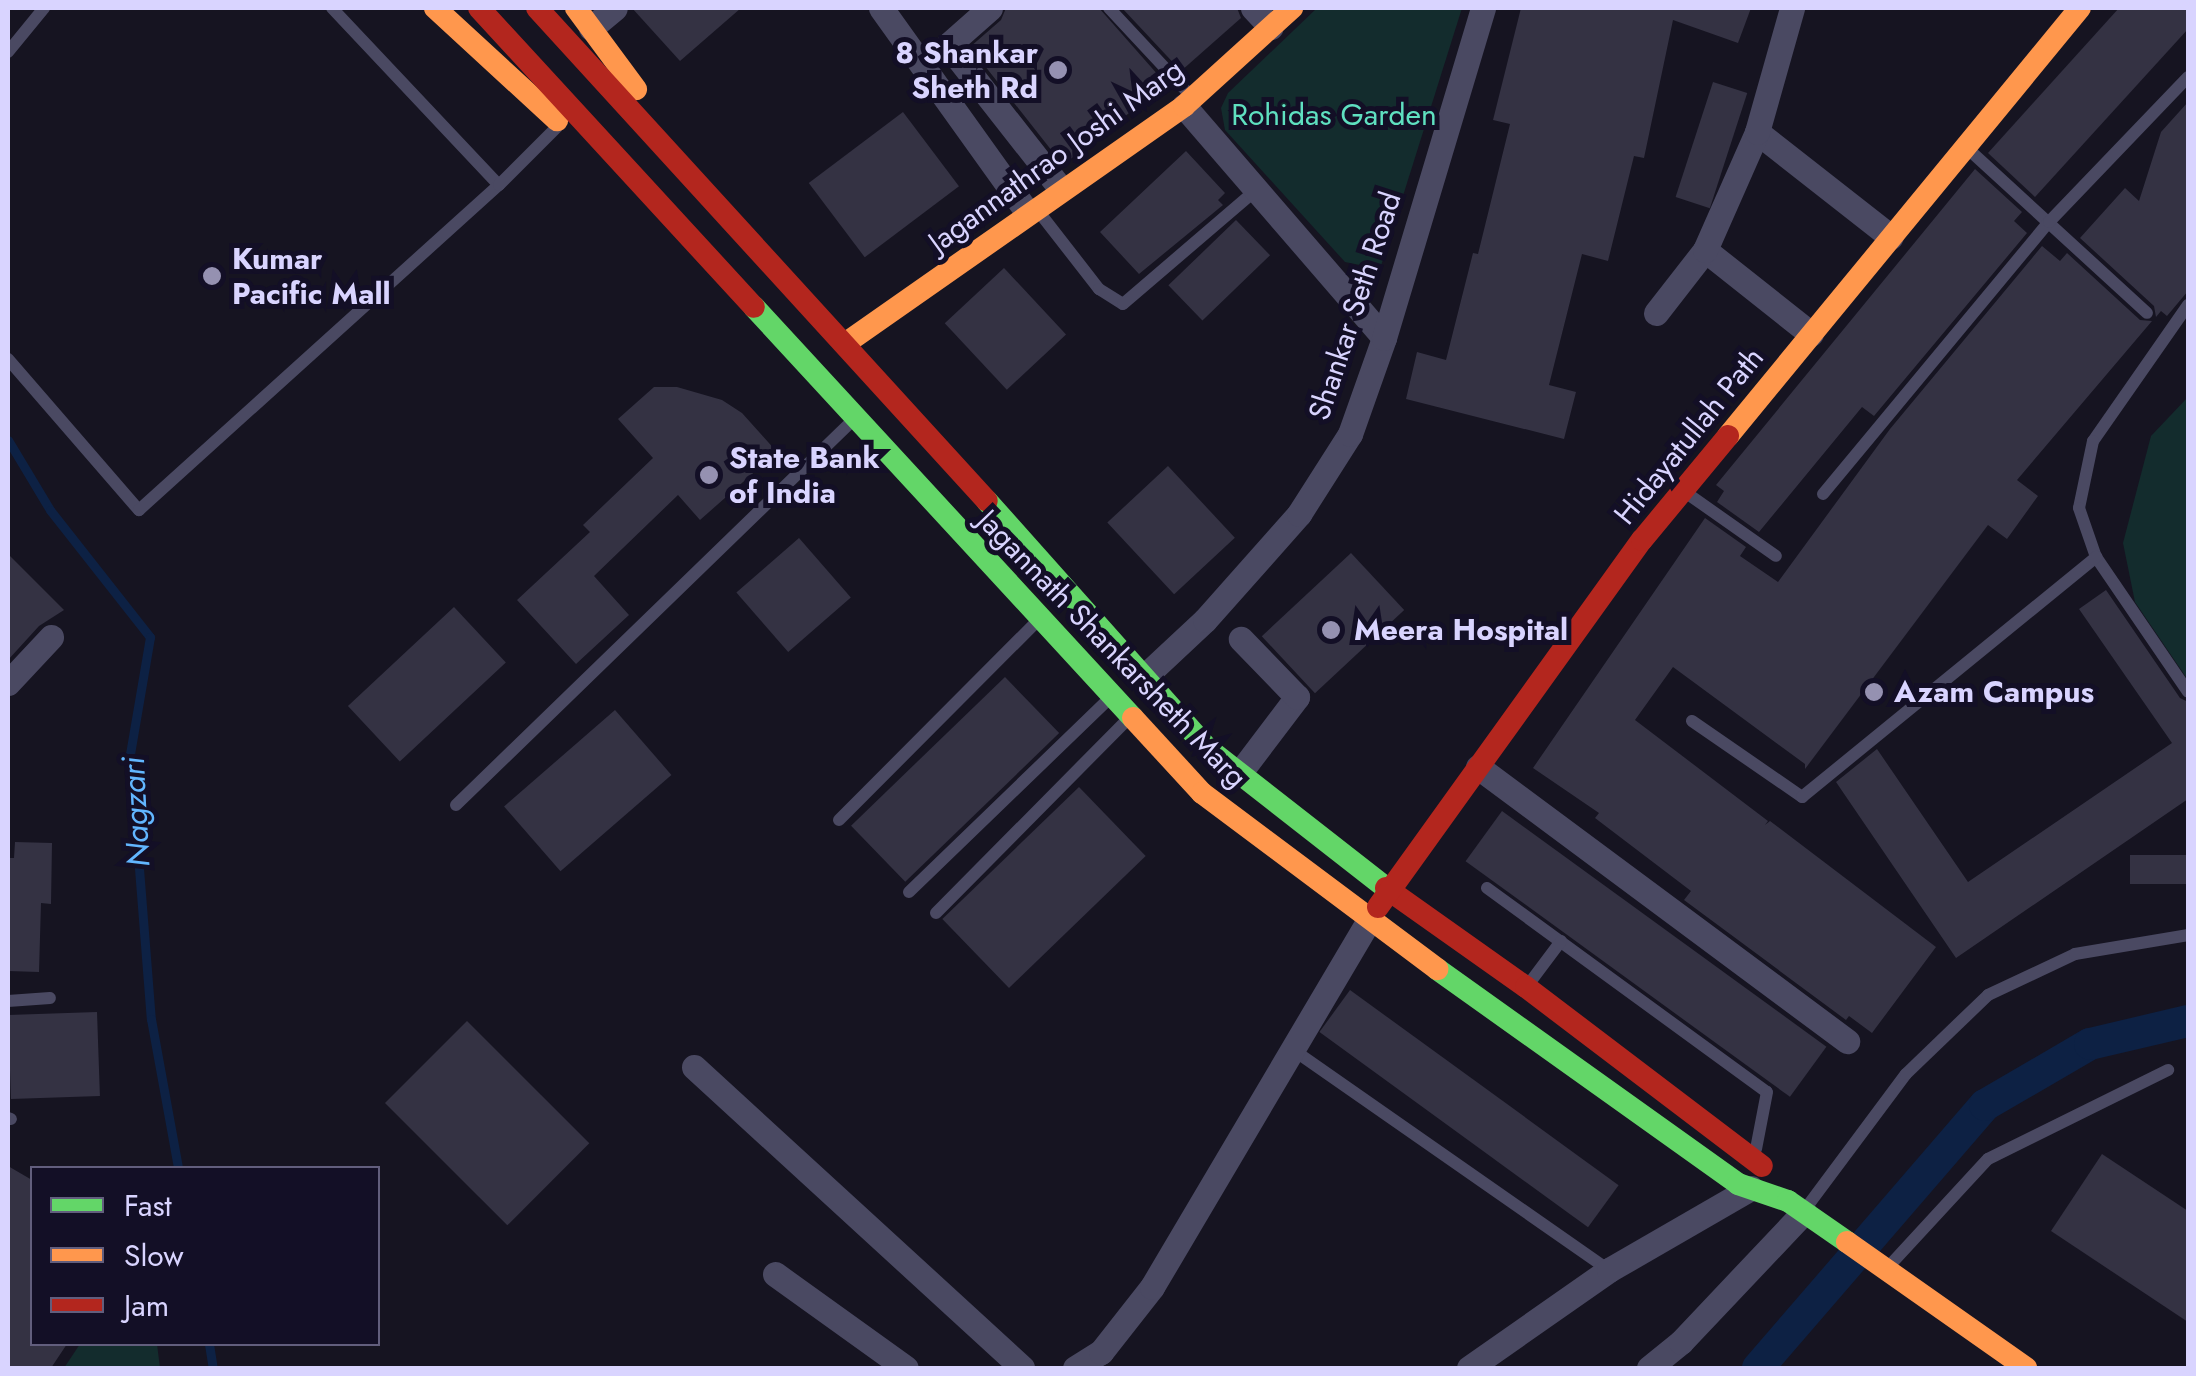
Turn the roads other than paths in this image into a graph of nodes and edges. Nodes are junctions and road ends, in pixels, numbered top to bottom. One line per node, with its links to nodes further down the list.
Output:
1 (44, 8): 16 (lane)
2 (332, 8): 22 (lane)
3 (435, 8): 19 (main road, Jagannath Shankarsheth Marg)
4 (479, 8): 29 (main road, Jagannath Shankarsheth Marg)
5 (537, 8): 26 (main road, Jagannath Shankarsheth Marg)
6 (615, 8): 15 (street)
7 (881, 8): 25 (street)
8 (990, 8): 23 (street)
9 (1110, 8): 18 (lane)
10 (1292, 8): 14 (main road, Jagannathrao Joshi Marg)
11 (1483, 8): 35 (street, Shankar Seth Road)
12 (1792, 8): 20 (street)
13 (2080, 8): 21 (main road, Hidayatullah Path)
14 (1261, 14): 18 (main road, Jagannathrao Joshi Marg)
15 (584, 18): 26 (main road, Jagannath Shankarsheth Marg)
16 (8, 52)
17 (2188, 77): 27 (lane)
18 (1188, 102): 23 (main road, Jagannathrao Joshi Marg); 24 (street)
19 (561, 123): 22 (lane); 29 (main road, Jagannath Shankarsheth Marg)
20 (1757, 132): 28 (street); 30 (street)
21 (1966, 146): 27 (lane); 28 (main road, Hidayatullah Path)
22 (500, 185): 37 (lane)
23 (1061, 189): 25 (main road, Jagannathrao Joshi Marg)
24 (1256, 190): 25 (lane); 35 (street)
25 (1031, 210): 36 (main road, Jagannathrao Joshi Marg)
26 (726, 213): 36 (main road, Jagannath Shankarsheth Marg)
27 (2048, 222): 33 (lane); 40 (lane)
28 (1891, 237): 34 (main road, Hidayatullah Path)
29 (695, 242): 38 (main road, Jagannath Shankarsheth Marg)
30 (1705, 250): 32 (street); 34 (street)
31 (2188, 305): 42 (lane)
32 (1656, 313)
33 (2147, 313)
34 (1811, 334): 39 (main road, Hidayatullah Path)
35 (1384, 338): 46 (street, Shankar Seth Road)
36 (846, 343): 46 (main road, Jagannath Shankarsheth Marg)
37 (8, 359)
38 (855, 418): 43 (main road, Jagannath Shankarsheth Marg); 55 (lane)
39 (1682, 490): 41 (lane); 52 (main road, Hidayatullah Path)
40 (1822, 494)
41 (1776, 556)
42 (2096, 557): 48 (lane); 51 (lane)
43 (1039, 619): 49 (main road, Jagannath Shankarsheth Marg); 56 (lane)
44 (51, 637): 47 (street)
45 (1241, 639): 53 (street)
46 (1144, 677): 53 (main road, Jagannath Shankarsheth Marg)
47 (8, 683)
48 (2188, 692)
49 (1111, 697): 50 (main road, Jagannath Shankarsheth Marg); 59 (lane)
50 (1130, 718): 54 (main road, Jagannath Shankarsheth Marg); 60 (lane)
51 (1692, 721)
52 (1478, 768): 58 (main road, Hidayatullah Path); 67 (street)
53 (1233, 771): 54 (main road); 58 (main road, Jagannath Shankarsheth Marg)
54 (1202, 793): 61 (main road, Jagannath Shankarsheth Marg)
55 (456, 805)
56 (839, 820)
57 (1487, 888): 63 (lane)
58 (1390, 890): 61 (main road, Hidayatullah Path); 64 (main road, Jagannath Shankarsheth Marg)
59 (909, 892)
60 (936, 913)
61 (1369, 920): 68 (street); 72 (main road, Jagannath Shankarsheth Marg)
62 (2188, 935): 73 (lane)
63 (1561, 941): 64 (lane); 71 (lane)
64 (1526, 987): 71 (main road, Jagannath Shankarsheth Marg)
65 (50, 998): 66 (lane)
66 (8, 1002)
67 (1847, 1040)
68 (1292, 1048): 74 (lane); 77 (street)
69 (694, 1067): 79 (street)
70 (2168, 1070): 75 (lane)
71 (1755, 1156): 73 (main road, Jagannath Shankarsheth Marg)
72 (1751, 1188): 73 (main road, Jagannath Shankarsheth Marg); 74 (street)
73 (1796, 1207): 75 (main road, Jagannath Shankarsheth Marg); 82 (street)
74 (1609, 1270): 81 (street)
75 (1886, 1270): 83 (main road, Jagannath Shankarsheth Marg)
76 (775, 1274): 78 (street)
77 (1107, 1360): 80 (street)
78 (906, 1368)
79 (1022, 1368)
80 (1075, 1368)
81 (1470, 1368)
82 (1649, 1368)
83 (2026, 1368)

